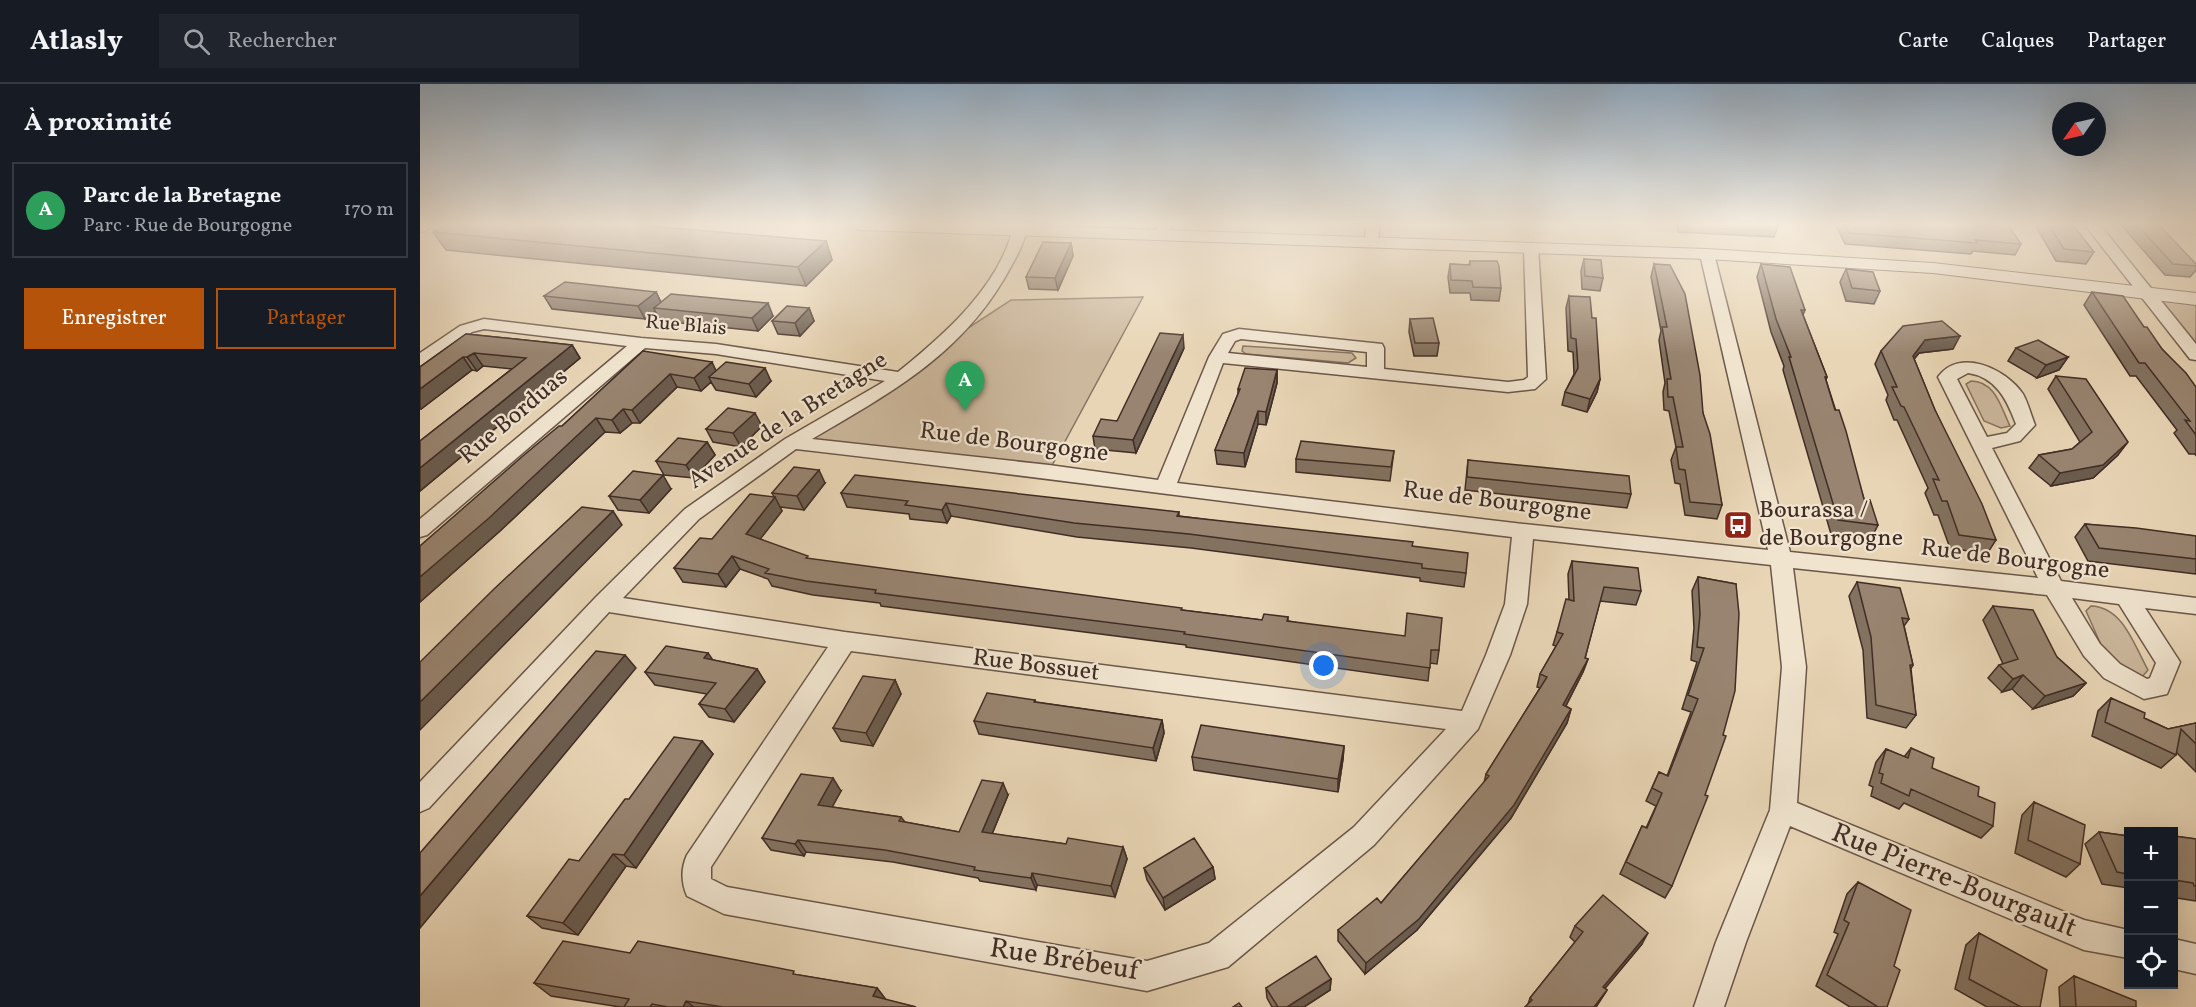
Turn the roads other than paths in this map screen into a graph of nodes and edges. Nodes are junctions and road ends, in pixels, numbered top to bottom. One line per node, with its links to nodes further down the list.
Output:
1 (1003, 268): 13 (street, Avenue de la Bretagne)
2 (1532, 268): 12 (street)
3 (1710, 268): 19 (street)
4 (1935, 268): 6 (street)
5 (2127, 268): 6 (street)
6 (2148, 293): 7 (street); 9 (street)
7 (2196, 299)
8 (641, 343): 11 (street, Rue Blais); 13 (street, Rue Blais); 17 (street, Rue Borduas)
9 (2196, 355)
10 (1217, 357): 12 (street); 12 (street); 16 (street)
11 (420, 361)
12 (1375, 372)
13 (902, 378): 14 (street, Avenue de la Bretagne)
14 (792, 443): 16 (street, Rue de Bourgogne); 22 (street, Avenue de la Bretagne)
15 (1983, 444): 15 (street); 20 (street)
16 (1165, 488): 18 (street, Rue de Bourgogne)
17 (420, 530)
18 (1523, 531): 19 (street, Rue de Bourgogne); 25 (street, Rue Brébeuf)
19 (1781, 560): 20 (street, Rue de Bourgogne); 27 (street)
20 (2054, 588): 21 (street, Rue de Bourgogne); 21 (street)
21 (2127, 599): 23 (street, Rue de Bourgogne)
22 (604, 603): 24 (street, Rue Bossuet); 26 (street, Avenue de la Bretagne)
23 (2196, 606)
24 (845, 641): 25 (street, Rue Bossuet); 25 (street, Rue Brébeuf)
25 (1468, 722)
26 (420, 800)
27 (1783, 810): 28 (street, Rue Pierre-Bourgault); 31 (street)
28 (2124, 943)
29 (2178, 955): 30 (street)
30 (2196, 959)
31 (1709, 1007)

